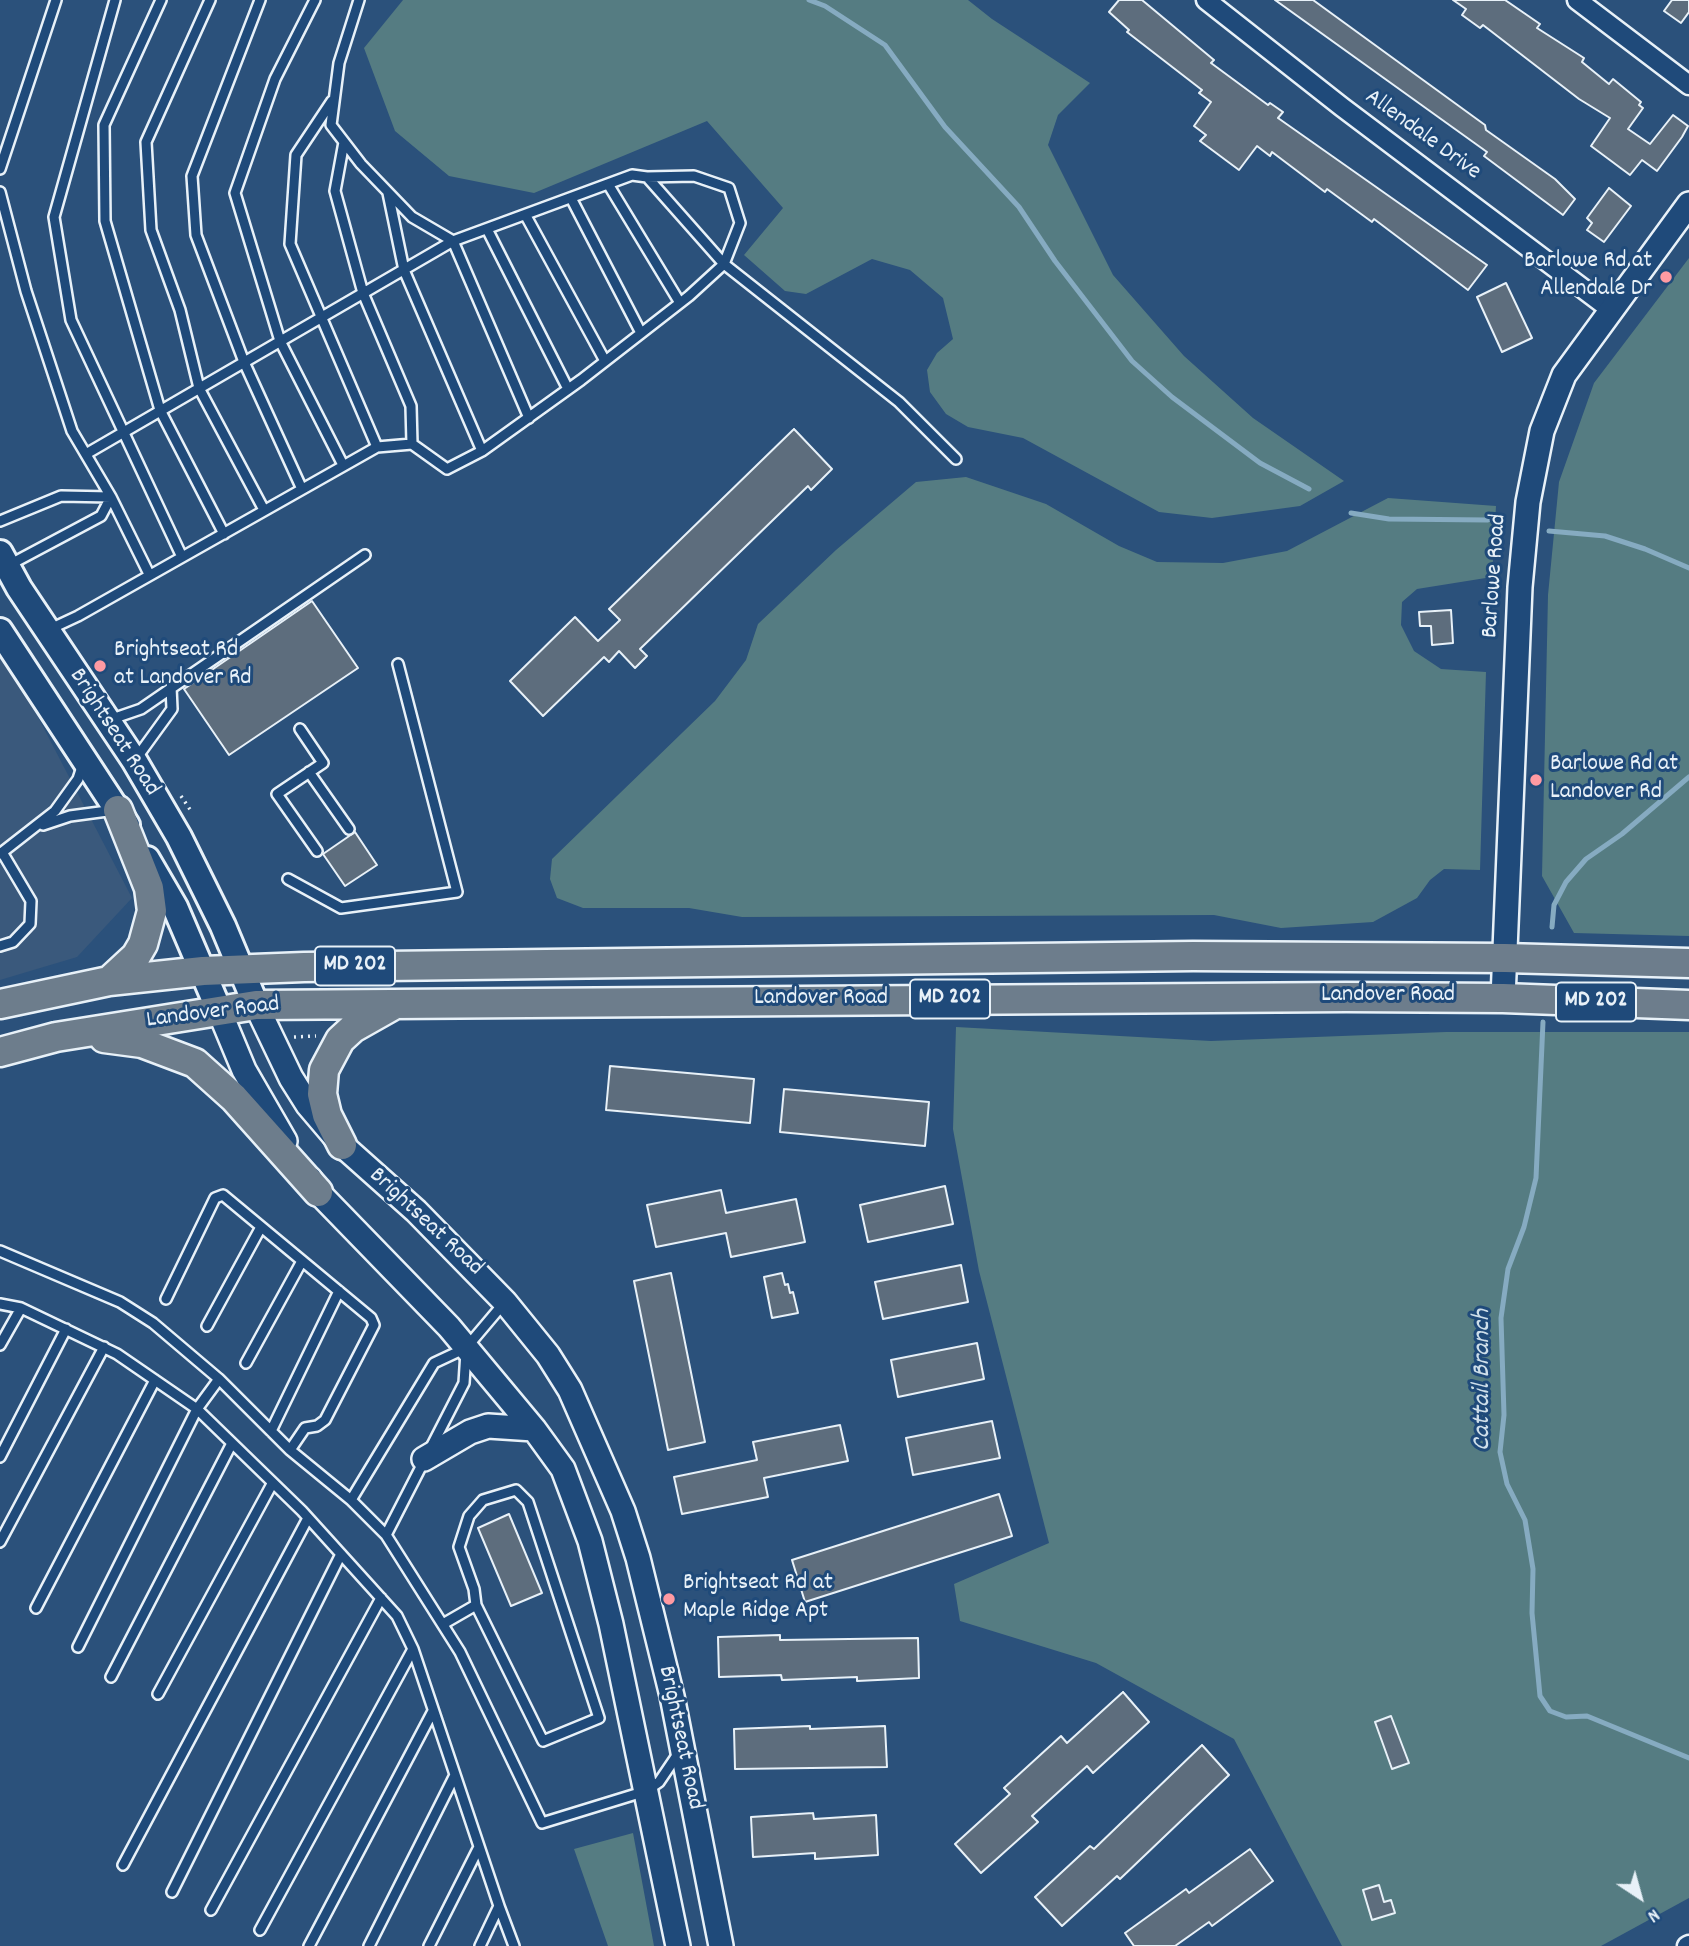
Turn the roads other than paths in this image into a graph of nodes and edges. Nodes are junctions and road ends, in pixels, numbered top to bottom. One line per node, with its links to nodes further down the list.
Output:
1 (56, 0): 13 (lane)
2 (116, 0): 37 (lane)
3 (160, 0): 35 (lane)
4 (211, 0): 33 (lane)
5 (260, 0): 32 (lane)
6 (315, 0): 30 (lane)
7 (359, 0): 11 (lane)
8 (1206, 0): 27 (street, Allendale Drive)
9 (1577, 0): 10 (street)
10 (1689, 85)
11 (335, 96): 12 (lane); 28 (lane)
12 (344, 142): 16 (lane); 25 (lane)
13 (0, 169)
14 (647, 177): 15 (lane); 23 (lane); 23 (lane)
15 (608, 184): 18 (lane); 26 (lane)
16 (387, 191): 22 (lane); 24 (lane)
17 (0, 192): 41 (lane)
18 (571, 198): 20 (lane); 29 (lane)
19 (1689, 204): 27 (street, Barlowe Road)
20 (526, 216): 21 (lane); 31 (lane)
21 (487, 229): 22 (lane); 34 (lane)
22 (453, 241): 24 (lane); 36 (lane)
23 (724, 264): 26 (lane); 42 (lane)
24 (404, 270): 25 (lane); 40 (lane)
25 (363, 293): 28 (lane); 38 (lane)
26 (680, 303): 29 (lane)
27 (1610, 309): 69 (street, Barlowe Road)
28 (323, 316): 30 (lane); 39 (lane)
29 (641, 333): 31 (lane)
30 (280, 341): 32 (lane); 43 (lane)
31 (605, 361): 34 (lane)
32 (244, 362): 33 (lane); 44 (lane)
33 (199, 388): 35 (lane); 46 (lane)
34 (568, 390): 36 (lane)
35 (160, 410): 37 (lane); 48 (lane)
36 (529, 418): 40 (lane)
37 (122, 433): 41 (lane); 50 (lane)
38 (412, 444): 39 (lane); 40 (lane)
39 (377, 447): 43 (lane)
40 (482, 451)
41 (86, 454): 45 (lane)
42 (956, 459)
43 (343, 465): 44 (lane)
44 (301, 487): 46 (lane)
45 (111, 497): 47 (lane); 51 (lane); 52 (lane)
46 (264, 510): 48 (lane)
47 (0, 521)
48 (223, 534): 50 (lane)
49 (365, 555): 56 (lane)
50 (182, 557): 52 (lane)
51 (4, 560): 54 (main road, Brightseat Road)
52 (149, 574): 54 (lane)
53 (0, 631): 59 (main road, Brightseat Road)
54 (46, 631): 57 (main road, Brightseat Road)
55 (398, 664): 67 (lane)
56 (171, 687): 57 (lane); 60 (lane)
57 (107, 721): 60 (main road, Brightseat Road)
58 (300, 729): 61 (lane)
59 (85, 758): 62 (main road, Brightseat Road); 63 (lane)
60 (134, 760): 71 (main road, Brightseat Road)
61 (309, 772): 64 (lane); 65 (lane)
62 (118, 810): 63 (lane); 72 (main road, Brightseat Road); 73 (main road)
63 (38, 827): 66 (lane)
64 (349, 829)
65 (317, 851)
66 (1, 853): 68 (lane)
67 (288, 879)
68 (0, 946)
69 (1505, 958): 70 (main road, Landover Road / MD 202); 71 (main road, Landover Road / MD 202); 74 (street, Barlowe Road)
70 (1689, 963)
71 (241, 969): 72 (main road, Landover Road / MD 202); 77 (main road, Brightseat Road)
72 (202, 971): 73 (main road, Landover Road / MD 202); 79 (main road, Brightseat Road)
73 (109, 981): 75 (main road, Landover Road / MD 202)
74 (1503, 998): 76 (main road, Landover Road / MD 202); 78 (main road, Landover Road / MD 202)
75 (0, 1004)
76 (397, 1004): 77 (main road, Landover Road / MD 202); 82 (main road)
77 (256, 1005): 79 (main road, Landover Road / MD 202); 82 (street, Brightseat Road)
78 (1689, 1005)
79 (219, 1010): 80 (main road, Landover Road / MD 202); 83 (street, Brightseat Road)
80 (56, 1037): 81 (main road, Landover Road / MD 202); 83 (main road)
81 (0, 1052)
82 (342, 1145): 89 (street, Brightseat Road)
83 (318, 1192): 96 (street, Brightseat Road)
84 (261, 1227): 86 (lane); 88 (lane); 92 (lane)
85 (0, 1251): 98 (lane)
86 (302, 1261): 87 (lane); 97 (lane)
87 (339, 1291): 102 (lane); 104 (lane)
88 (166, 1299)
89 (505, 1302): 96 (lane); 122 (street, Brightseat Road)
90 (0, 1304): 91 (lane)
91 (21, 1308): 93 (lane); 94 (lane)
92 (207, 1326)
93 (66, 1329): 95 (lane); 105 (lane)
94 (0, 1345)
95 (103, 1347): 99 (lane); 111 (lane)
96 (466, 1348): 101 (street, Brightseat Road); 106 (lane); 108 (lane)
97 (246, 1363)
98 (219, 1379): 100 (lane); 102 (lane)
99 (155, 1380): 100 (lane); 115 (lane)
100 (197, 1409): 103 (lane); 117 (lane)
101 (534, 1429): 106 (street); 124 (street, Brightseat Road)
102 (271, 1431): 104 (lane)
103 (230, 1445): 107 (lane); 119 (lane)
104 (290, 1450): 108 (lane)
105 (0, 1457)
106 (424, 1459): 110 (lane)
107 (272, 1484): 109 (lane); 120 (lane)
108 (351, 1500): 110 (lane)
109 (308, 1518): 112 (lane); 126 (lane)
110 (386, 1535): 116 (lane)
111 (0, 1542)
112 (341, 1554): 113 (lane); 127 (lane)
113 (381, 1598): 118 (lane); 129 (lane)
114 (476, 1605): 114 (lane); 116 (lane)
115 (36, 1608)
116 (443, 1624): 124 (lane)
117 (78, 1647)
118 (413, 1649): 121 (lane); 130 (lane)
119 (111, 1677)
120 (158, 1694)
121 (433, 1711): 123 (lane); 131 (lane)
122 (682, 1748): 124 (lane); 137 (street, Brightseat Road)
123 (455, 1775): 125 (lane); 132 (lane)
124 (646, 1791): 136 (street, Brightseat Road)
125 (479, 1847): 128 (lane); 133 (lane)
126 (122, 1865)
127 (172, 1892)
128 (499, 1906): 134 (lane); 135 (lane)
129 (211, 1910)
130 (260, 1930)
131 (309, 1946)
132 (369, 1946)
133 (429, 1946)
134 (480, 1946)
135 (514, 1946)
136 (678, 1946)
137 (721, 1946)

